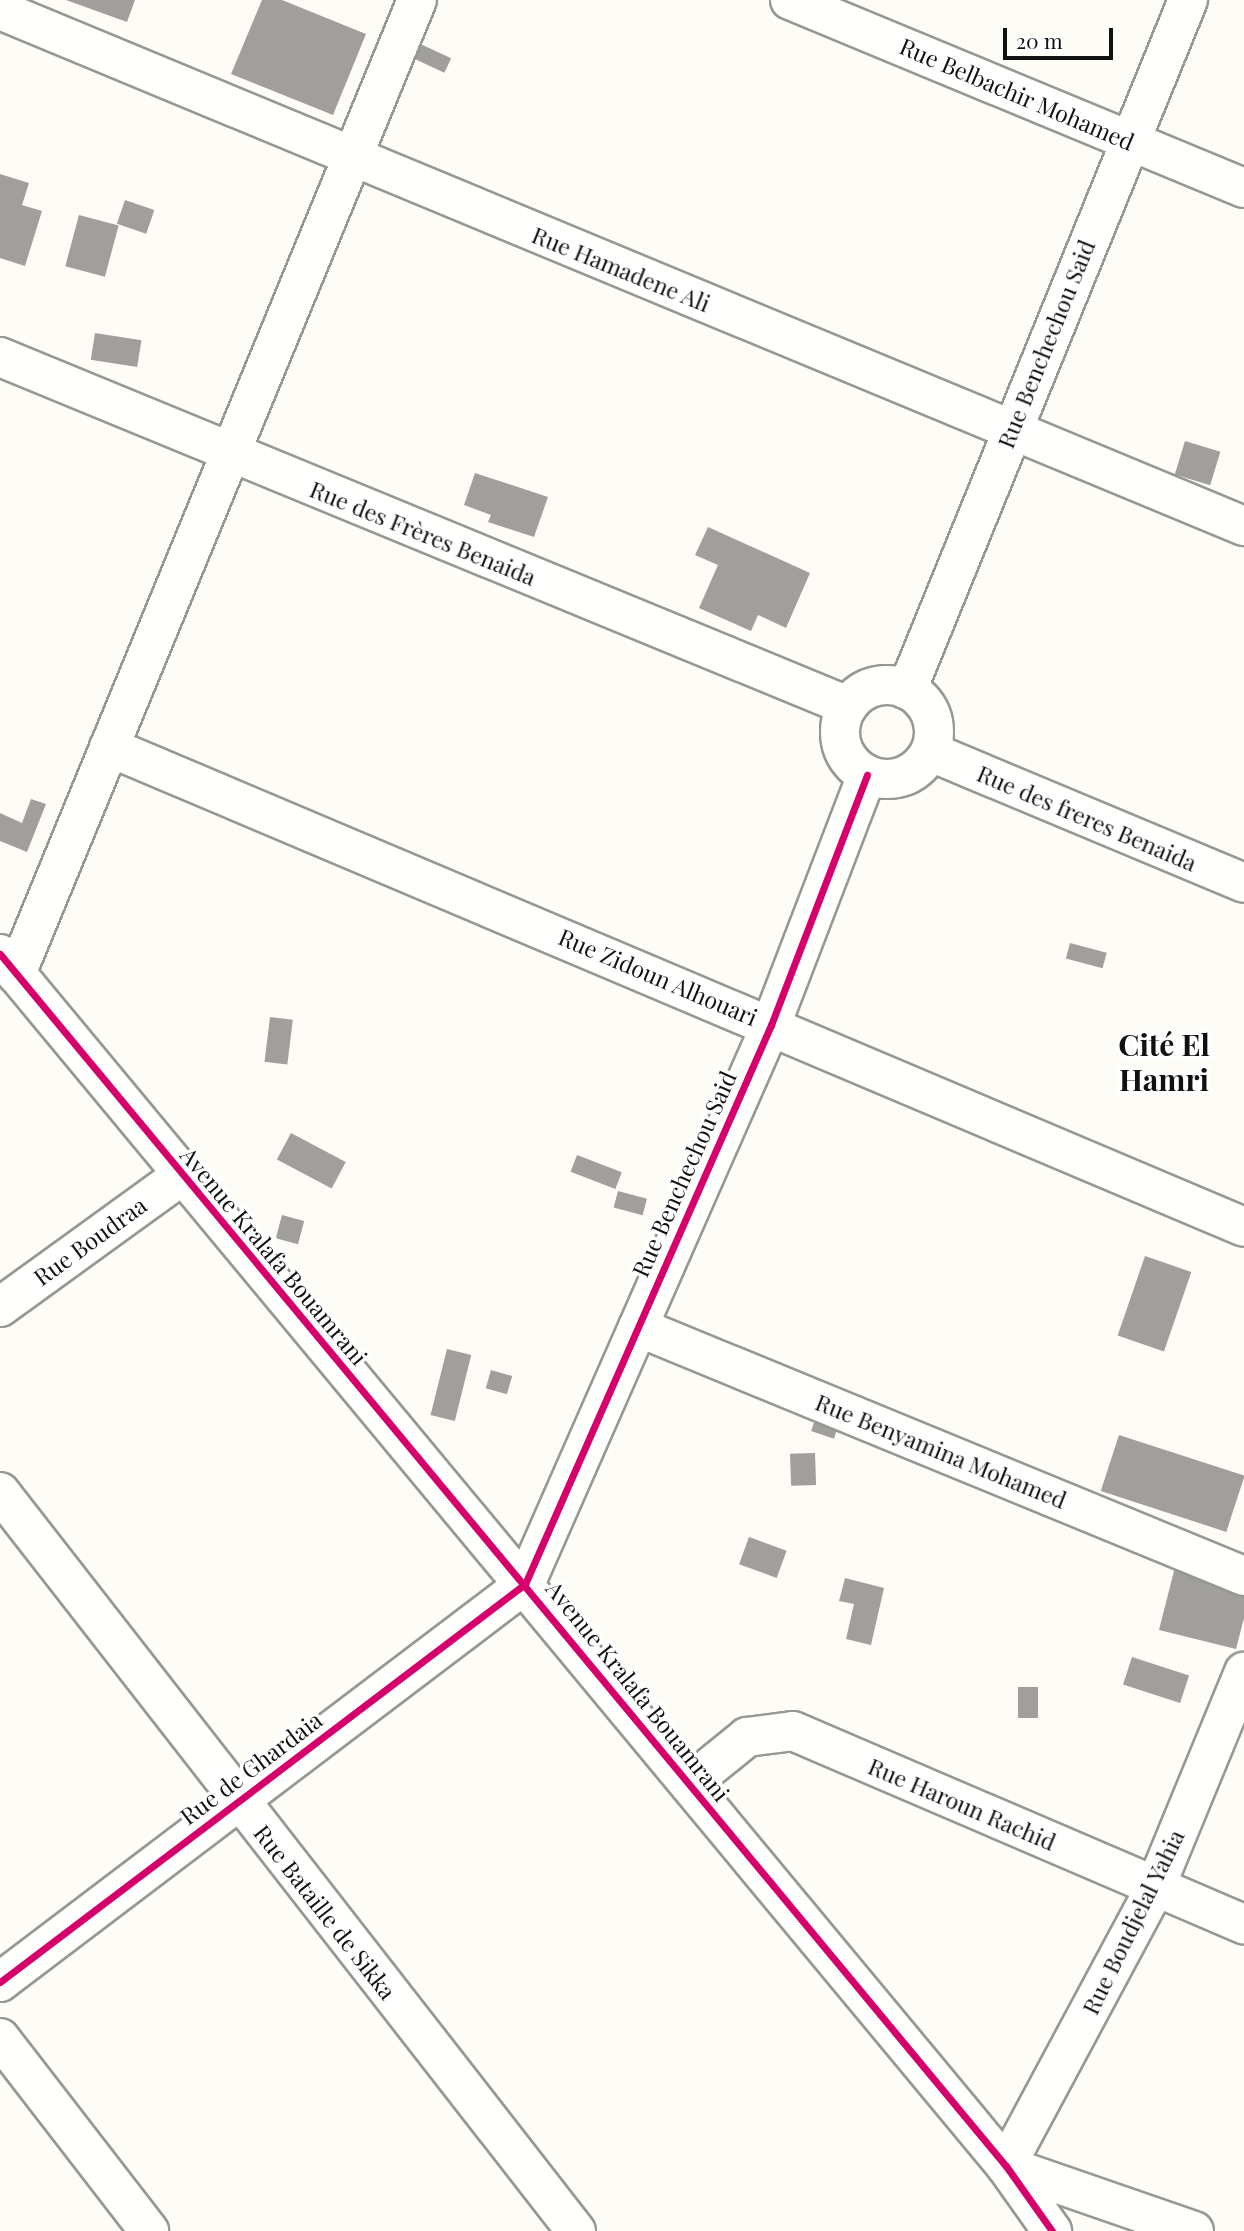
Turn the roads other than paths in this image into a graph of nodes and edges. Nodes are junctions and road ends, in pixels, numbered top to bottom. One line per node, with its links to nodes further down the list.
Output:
1 (417, 0): 6 (street)
2 (790, 0): 5 (street, Rue Belbachir Mohamed)
3 (1188, 0): 5 (street, Rue Benchechou Said)
4 (0, 10): 6 (street, Rue Hamadene Ali)
5 (1128, 141): 7 (street, Rue Belbachir Mohamed); 9 (street, Rue Benchechou Said)
6 (352, 159): 9 (street, Rue Hamadene Ali); 10 (street)
7 (1244, 188)
8 (0, 357): 10 (street, Rue des Frères Benaida)
9 (1013, 429): 11 (street, Rue Hamadene Ali); 12 (street, Rue Benchechou Said)
10 (230, 454): 13 (street, Rue des Frères Benaida); 14 (street)
11 (1244, 526)
12 (907, 690): 13 (street); 15 (street)
13 (848, 706): 16 (street)
14 (109, 747): 18 (street); 19 (street, Rue Zidoun Alhouari)
15 (930, 752): 16 (street); 17 (street, Rue des freres Benaida)
16 (867, 775): 19 (street, Rue Benchechou Said)
17 (1244, 883)
18 (8, 964): 20 (street, Avenue Kralafa Bouamrani)
19 (771, 1025): 21 (street, Rue Zidoun Alhouari); 23 (street, Rue Benchechou Said)
20 (181, 1176): 22 (street, Rue Boudraa); 26 (street, Avenue Kralafa Bouamrani)
21 (1244, 1227)
22 (0, 1307)
23 (639, 1326): 25 (street, Rue Benyamina Mohamed); 26 (street, Rue Benchechou Said)
24 (0, 1492): 29 (street, Rue Bataille de Sikka)
25 (1244, 1576)
26 (525, 1584): 28 (street, Avenue Kralafa Bouamrani); 29 (street, Rue de Ghardaia)
27 (1244, 1672): 30 (street, Rue Boudjelal Yahia)
28 (689, 1784): 30 (street, Rue Haroun Rachid); 34 (street, Avenue Kralafa Bouamrani)
29 (238, 1801): 32 (street, Rue de Ghardaia); 36 (street, Rue Bataille de Sikka)
30 (1155, 1888): 31 (street, Rue Haroun Rachid); 34 (street, Rue Boudjelal Yahia)
31 (1244, 1924)
32 (0, 1982)
33 (0, 2038): 35 (street)
34 (1006, 2166): 37 (street, Avenue Kralafa Bouamrani); 38 (street)
35 (149, 2231)
36 (576, 2231)
37 (1052, 2231)
38 (1194, 2231)

